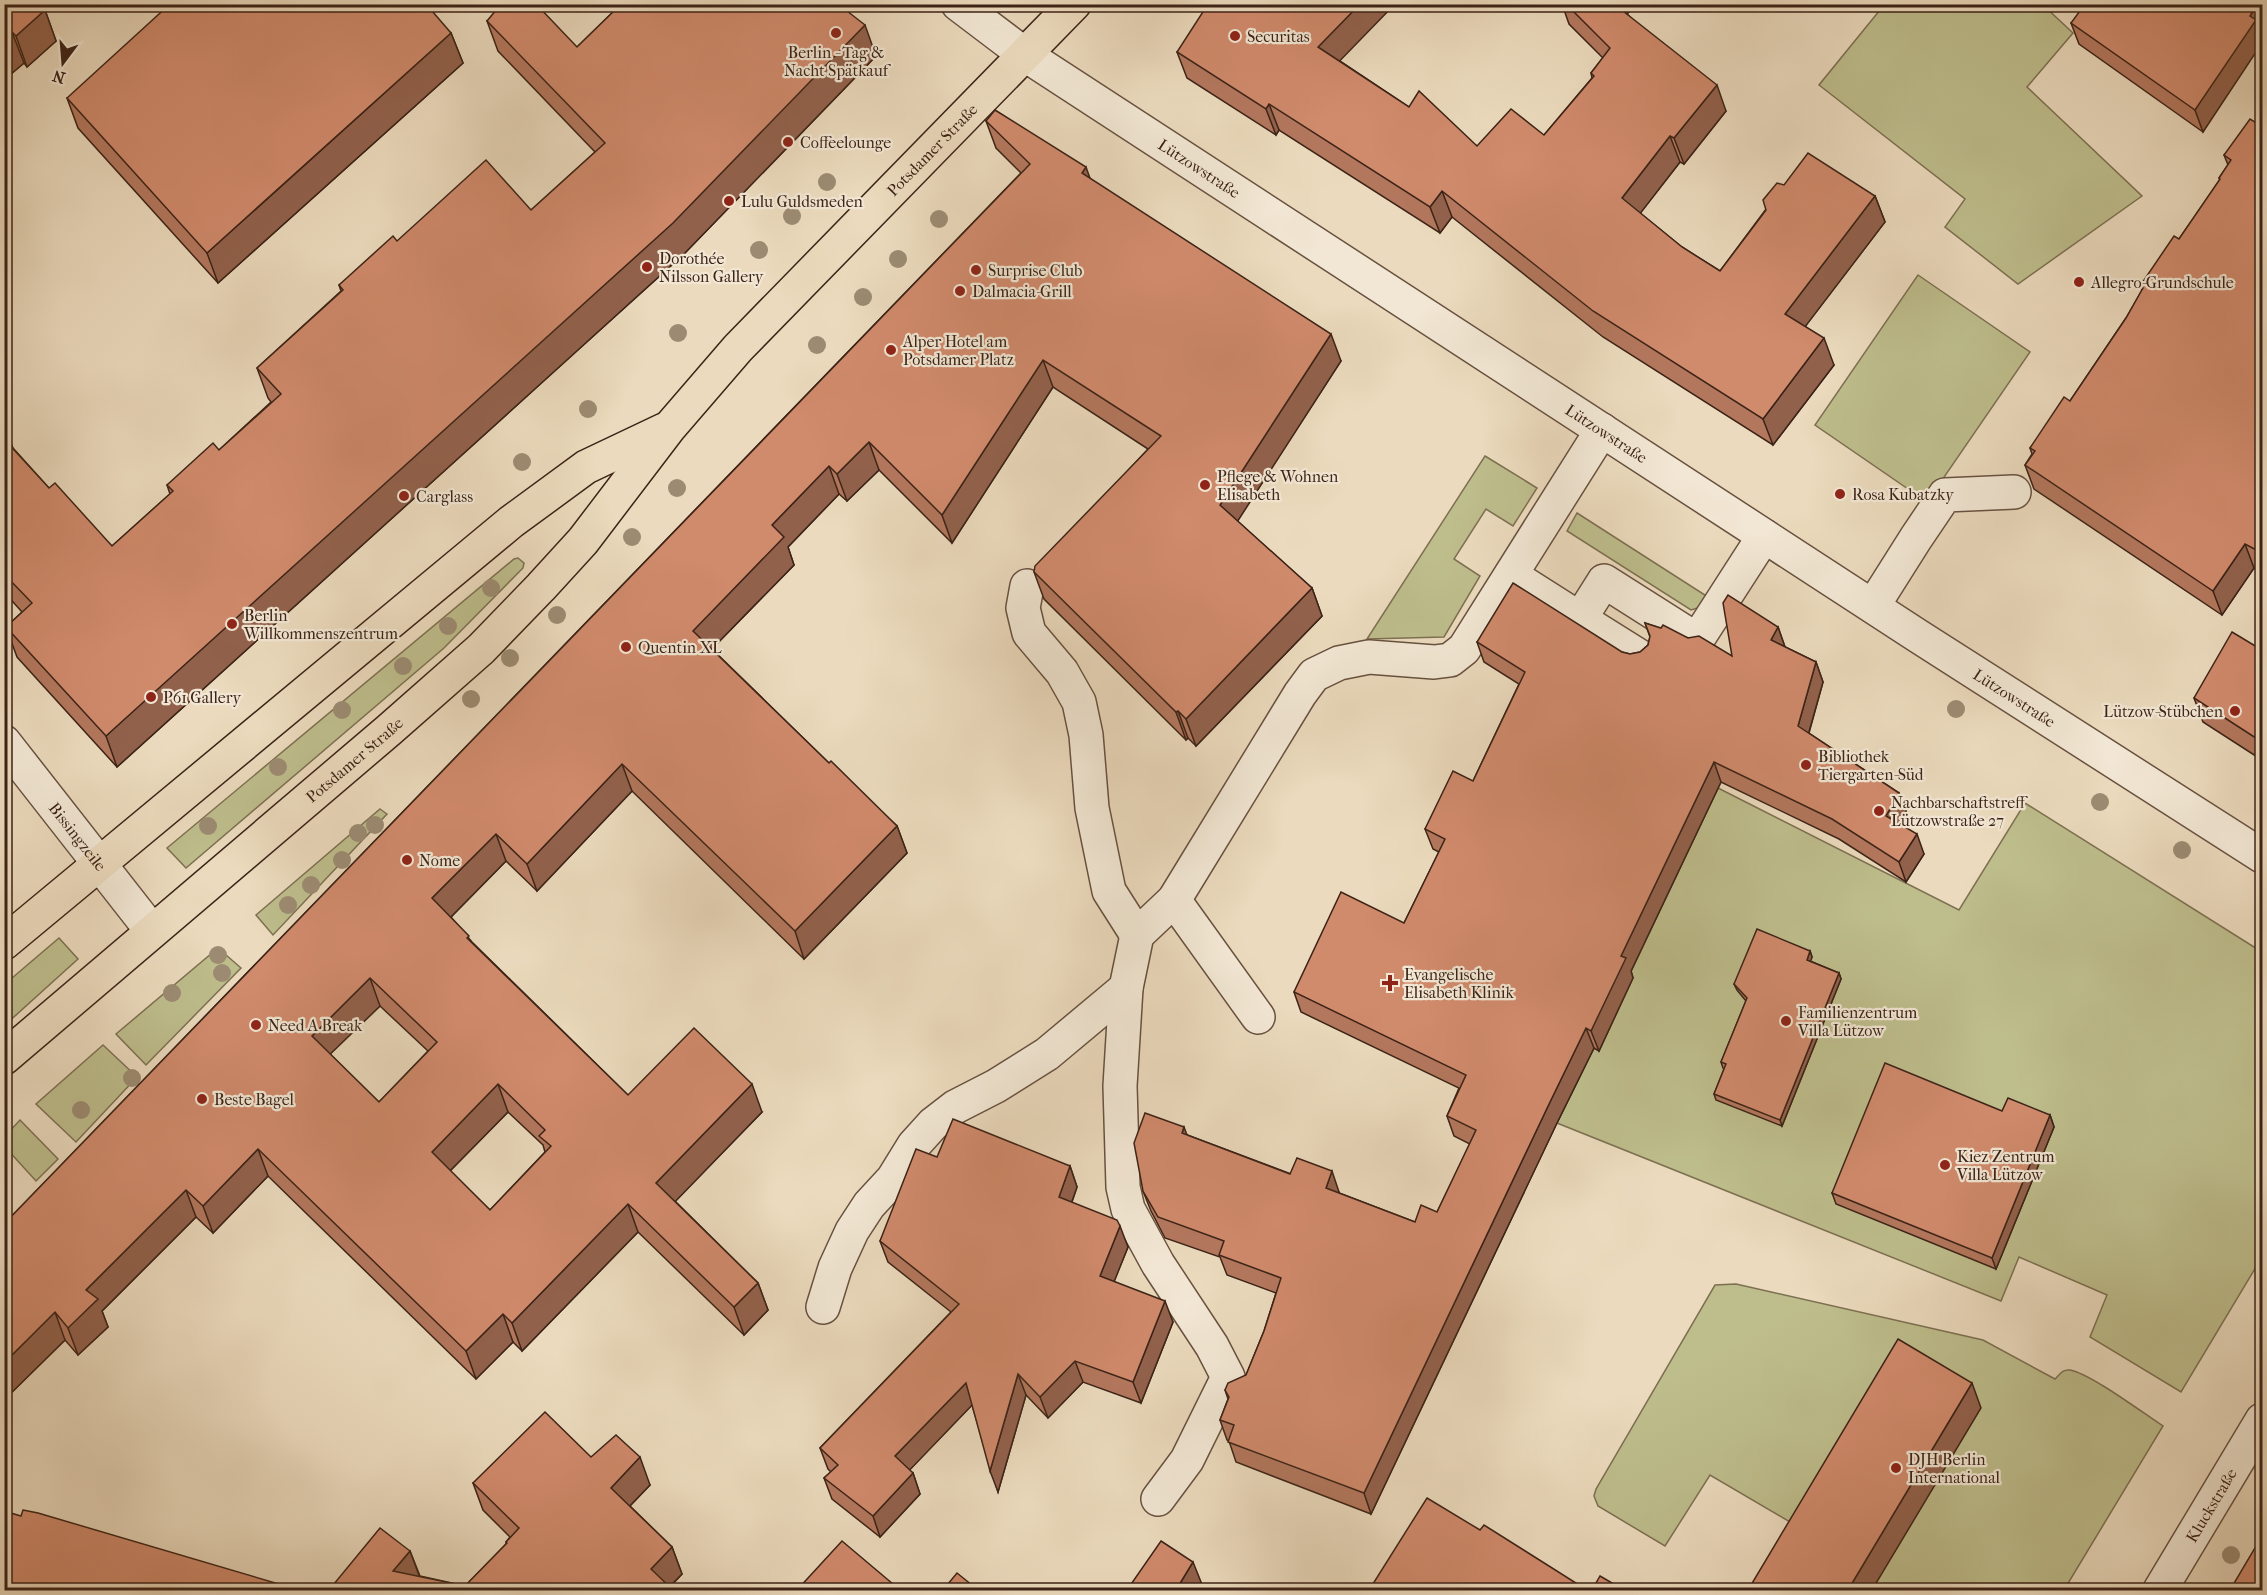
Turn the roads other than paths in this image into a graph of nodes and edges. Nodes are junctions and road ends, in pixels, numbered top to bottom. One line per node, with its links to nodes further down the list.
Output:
1 (958, 4): 3 (street, Lützowstraße)
2 (1074, 4): 3 (main road, Potsdamer Straße)
3 (1024, 54): 4 (main road, Potsdamer Straße); 5 (street, Lützowstraße)
4 (669, 428): 15 (main road, Potsdamer Straße); 17 (main road, Potsdamer Straße)
5 (1602, 430): 7 (street, Lützowstraße); 8 (street)
6 (2014, 492): 10 (street)
7 (1764, 536): 10 (street, Lützowstraße); 11 (street)
8 (1511, 575): 11 (street); 16 (street)
9 (1027, 586): 18 (street)
10 (1873, 606): 14 (street, Lützowstraße)
11 (1580, 619): 12 (street)
12 (1639, 656)
13 (4, 742): 15 (street, Bissingzeile)
14 (2262, 856)
15 (100, 864): 17 (street, Bissingzeile); 19 (main road, Potsdamer Straße)
16 (1174, 900): 18 (street); 21 (street)
17 (152, 931): 22 (main road, Potsdamer Straße)
18 (1137, 935): 20 (street)
19 (4, 943)
20 (1126, 988): 23 (street); 25 (street)
21 (1258, 1017)
22 (4, 1058)
23 (823, 1307)
24 (2262, 1419): 26 (street, Kluckstraße)
25 (1158, 1499)
26 (2160, 1590)

